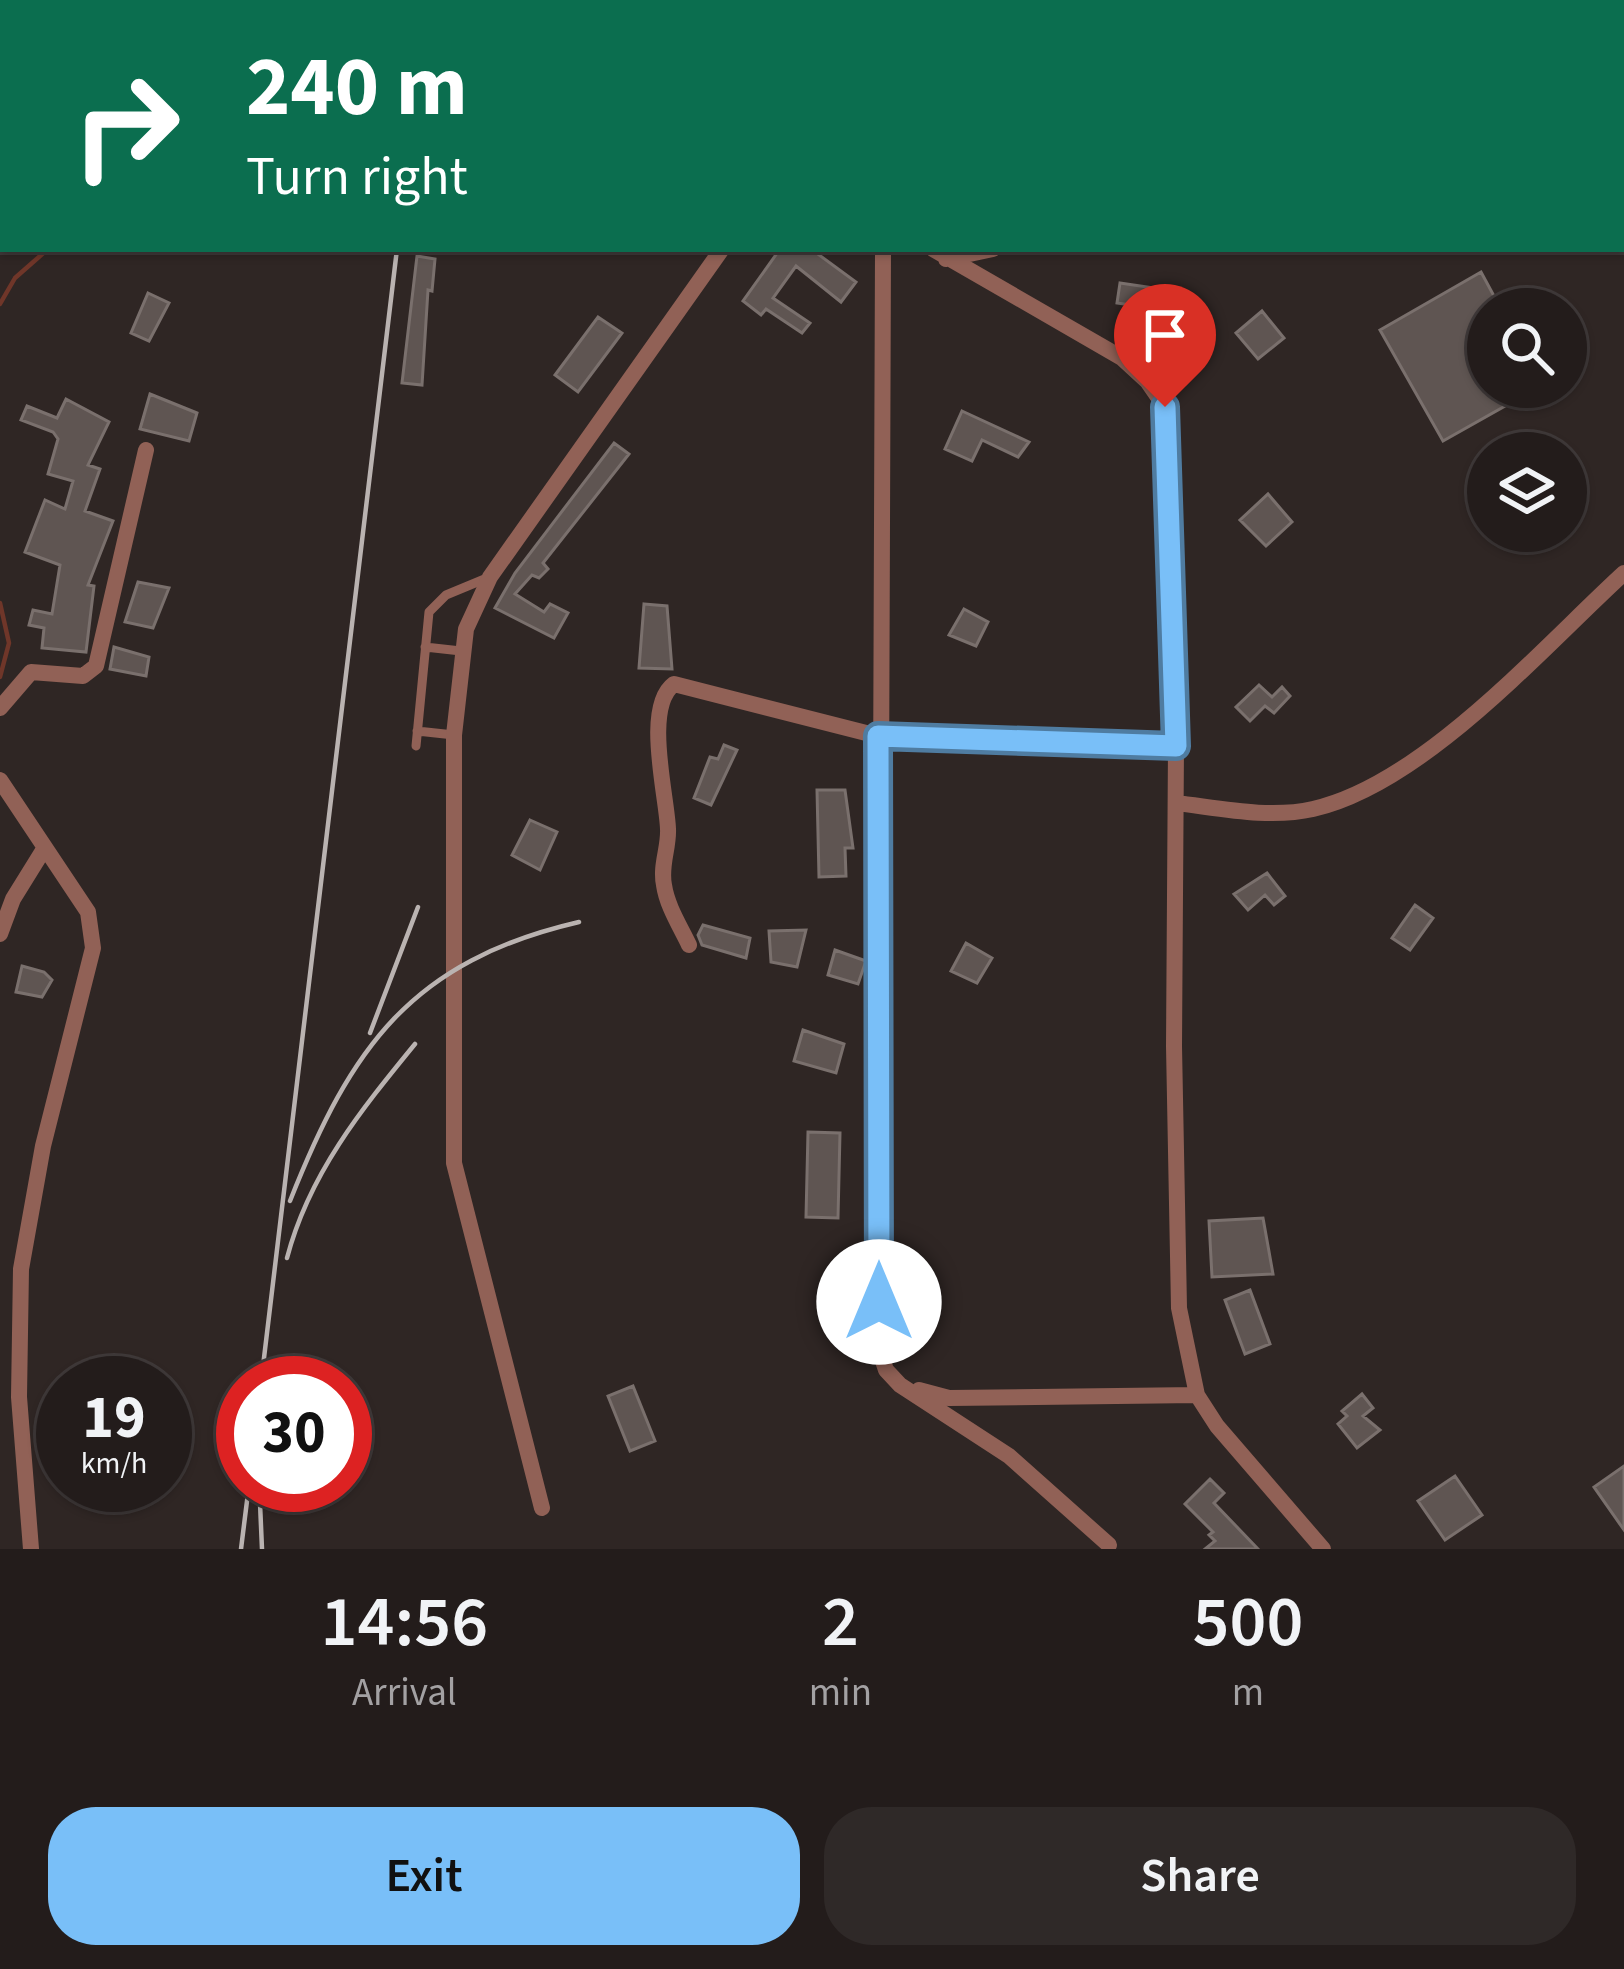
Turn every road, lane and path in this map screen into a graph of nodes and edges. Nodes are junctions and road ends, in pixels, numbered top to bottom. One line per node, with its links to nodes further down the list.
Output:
1 (720, 252): 6 (street)
2 (883, 252): 12 (street)
3 (940, 254): 14 (street)
4 (146, 450): 9 (street)
5 (1624, 573): 16 (street)
6 (490, 577): 7 (lane); 8 (street)
7 (425, 647): 8 (lane); 10 (lane)
8 (461, 651): 11 (street)
9 (0, 708)
10 (417, 731): 11 (lane); 13 (lane)
11 (454, 735): 22 (street)
12 (878, 736): 14 (street); 19 (street); 20 (street)
13 (416, 746)
14 (1176, 746): 16 (street)
15 (0, 780): 17 (street)
16 (1176, 803): 21 (street)
17 (44, 849): 18 (street); 24 (street)
18 (0, 934)
19 (688, 946)
20 (900, 1385): 21 (street); 23 (street)
21 (1198, 1395): 25 (street)
22 (542, 1508)
23 (1109, 1545)
24 (31, 1549)
25 (1323, 1549)

